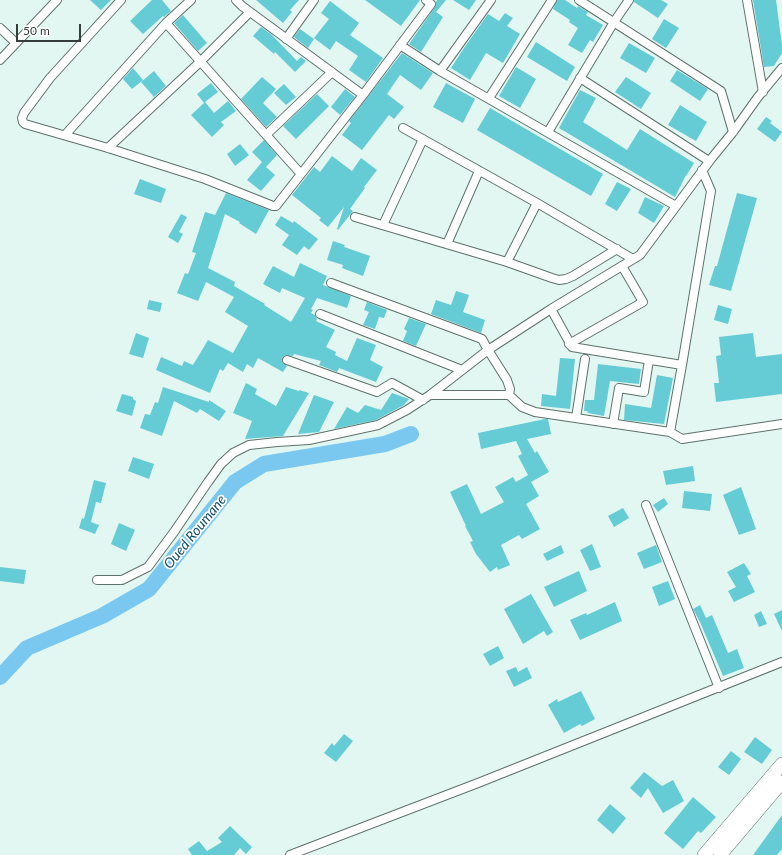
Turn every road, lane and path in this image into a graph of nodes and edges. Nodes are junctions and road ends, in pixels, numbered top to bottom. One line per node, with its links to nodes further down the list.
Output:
1 (57, 0): 17 (street)
2 (122, 0): 31 (street)
3 (191, 0): 14 (street)
4 (236, 0): 12 (street)
5 (314, 0): 16 (street)
6 (426, 0): 18 (street)
7 (492, 0): 22 (street)
8 (552, 0): 27 (street)
9 (579, 0): 13 (street)
10 (629, 0): 13 (street)
11 (747, 0): 25 (street)
12 (250, 12): 16 (street); 20 (street)
13 (614, 22): 24 (street); 30 (street)
14 (166, 24): 20 (street); 31 (street)
15 (0, 28): 17 (street)
16 (286, 38): 23 (street)
17 (16, 43): 19 (street)
18 (400, 45): 22 (street); 26 (street)
19 (0, 60)
20 (200, 62): 32 (street); 34 (street)
21 (782, 68): 25 (street)
22 (440, 71): 27 (street)
23 (332, 72): 26 (street); 32 (street)
24 (580, 78): 29 (street); 35 (street)
25 (762, 92): 30 (street)
26 (363, 96): 38 (street)
27 (489, 98): 29 (street)
28 (402, 128): 33 (street)
29 (548, 132): 40 (street)
30 (733, 132): 35 (street)
31 (65, 135): 34 (street)
32 (266, 136): 38 (street)
33 (423, 139): 37 (street); 42 (street)
34 (108, 148): 38 (street)
35 (709, 161): 36 (street)
36 (702, 170): 40 (street); 56 (street)
37 (479, 171): 39 (street); 43 (street)
38 (301, 174)
39 (537, 203): 44 (street); 46 (street)
40 (676, 206): 45 (street)
41 (355, 217): 42 (street)
42 (383, 225): 43 (street)
43 (447, 244): 46 (street)
44 (617, 249): 45 (street); 46 (street)
45 (633, 259): 47 (street)
46 (507, 262)
47 (622, 266): 49 (street); 51 (street)
48 (331, 283): 52 (street)
49 (550, 309): 51 (street); 52 (street)
50 (320, 314): 57 (street)
51 (569, 344): 55 (street)
52 (488, 350): 57 (street); 58 (street)
53 (585, 359): 60 (street)
54 (287, 360): 59 (street)
55 (649, 360): 56 (street); 61 (street)
56 (682, 366): 63 (street)
57 (462, 370): 59 (street)
58 (509, 395): 59 (street); 60 (street)
59 (427, 397): 65 (street)
60 (576, 418): 61 (street)
61 (613, 424): 63 (street)
62 (782, 424): 63 (street)
63 (670, 432)
64 (646, 505): 67 (street)
65 (97, 580)
66 (782, 662): 67 (street)
67 (719, 688): 70 (street)
68 (782, 764): 71 (main road)
69 (782, 782): 72 (main road)
70 (290, 855)
71 (704, 855)
72 (720, 855)

